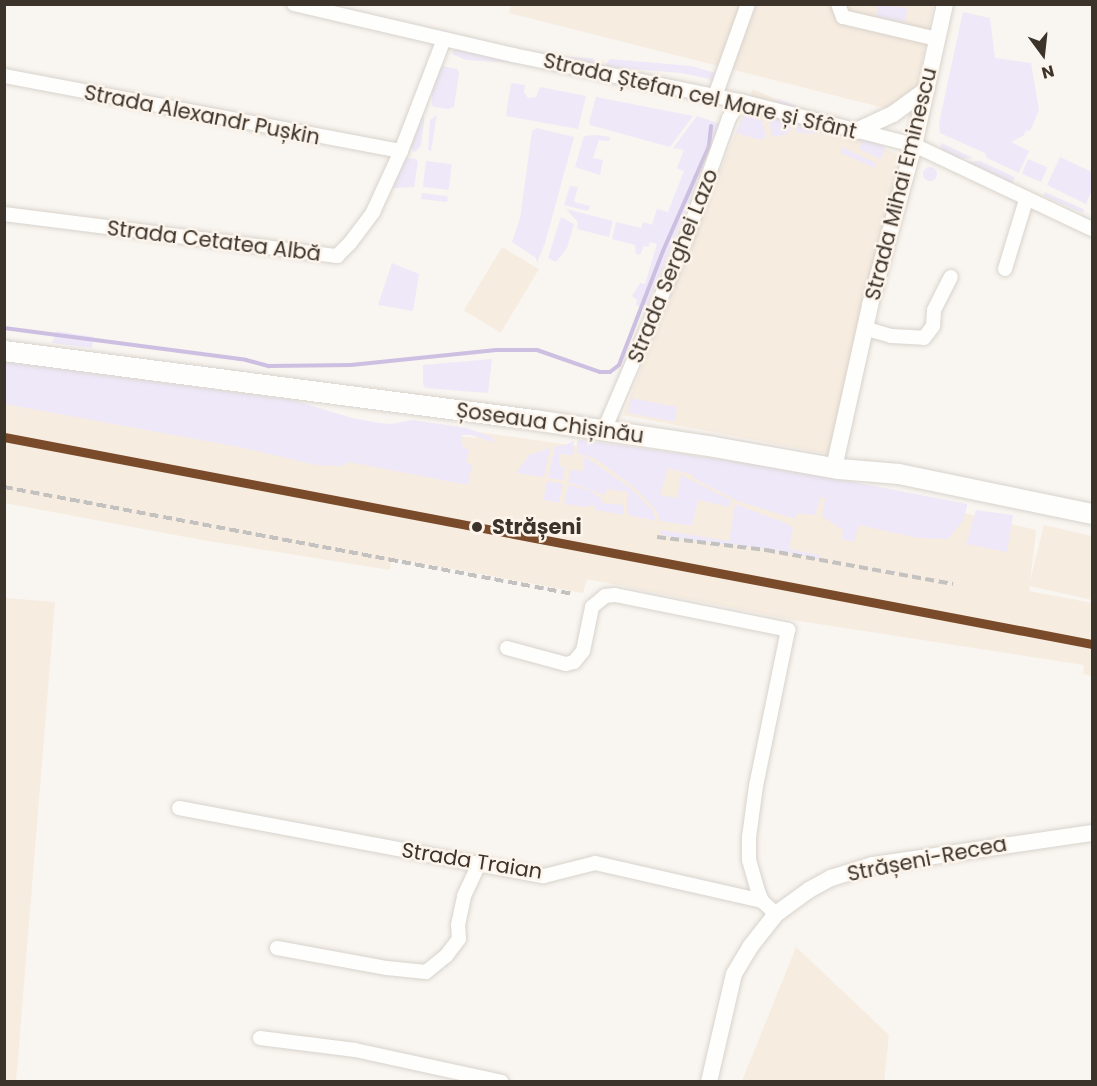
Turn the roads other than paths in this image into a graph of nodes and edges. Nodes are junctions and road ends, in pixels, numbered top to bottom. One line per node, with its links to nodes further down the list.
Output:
1 (294, 4): 5 (street, Strada Ștefan cel Mare și Sfânt)
2 (748, 4): 10 (street)
3 (838, 4): 7 (street, Strada Mihai Eminescu)
4 (945, 4): 7 (main road, Strada Mihai Eminescu)
5 (333, 9): 6 (street, Strada Ștefan cel Mare și Sfânt)
6 (444, 39): 10 (street, Strada Ștefan cel Mare și Sfânt); 14 (street)
7 (938, 39): 9 (main road, Strada Mihai Eminescu)
8 (4, 76): 14 (street, Strada Alexandr Pușkin)
9 (927, 89): 12 (main road); 13 (main road, Strada Mihai Eminescu)
10 (715, 96): 11 (street, Strada Ștefan cel Mare și Sfânt)
11 (740, 101): 12 (street, Strada Ștefan cel Mare și Sfânt); 22 (street, Strada Serghei Lazo)
12 (856, 131): 13 (street, Strada Ștefan cel Mare și Sfânt)
13 (914, 145): 15 (street, Strada Ștefan cel Mare și Sfânt); 20 (main road, Strada Mihai Eminescu)
14 (401, 152): 16 (street, Strada Cetatea Albă)
15 (1026, 200): 17 (street, Strada Ștefan cel Mare și Sfânt); 18 (street)
16 (4, 214)
17 (1092, 229)
18 (1005, 269)
19 (951, 277): 20 (street, Strada Mihai Eminescu)
20 (867, 329): 23 (main road, Strada Mihai Eminescu)
21 (4, 351): 22 (highway, Șoseaua Chișinău)
22 (604, 430): 23 (highway, Șoseaua Chișinău)
23 (836, 468): 24 (highway, Șoseaua Chișinău); 25 (highway)
24 (1092, 514)
25 (1092, 524)
26 (507, 648): 30 (street)
27 (179, 808): 29 (street, Strada Traian)
28 (1092, 833): 31 (main road, Strășeni-Recea)
29 (479, 864): 30 (street, Strada Traian); 32 (street)
30 (762, 901): 31 (street)
31 (776, 914): 35 (main road, Strășeni-Recea)
32 (277, 948)
33 (260, 1038): 34 (street)
34 (502, 1082)
35 (709, 1082)

